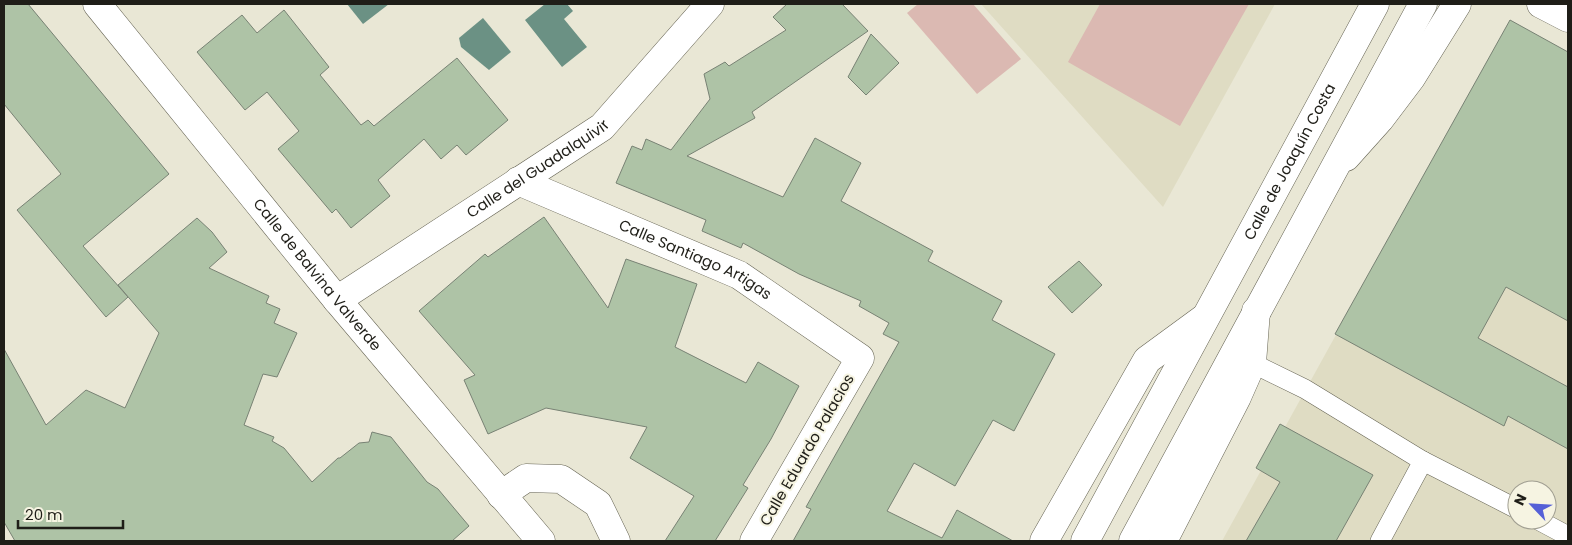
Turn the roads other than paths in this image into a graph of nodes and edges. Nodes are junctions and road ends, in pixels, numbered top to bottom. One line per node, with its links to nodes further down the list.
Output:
1 (97, 4): 12 (street, Calle de Balvina Valverde)
2 (710, 4): 11 (street, Calle del Guadalquivir)
3 (1363, 4): 9 (street)
4 (1375, 4): 9 (street, Calle de Joaquín Costa)
5 (1423, 4): 10 (street)
6 (1457, 4): 10 (street)
7 (1541, 4): 8 (street)
8 (1568, 18)
9 (1360, 32): 14 (street, Calle de Joaquín Costa)
10 (1332, 173): 13 (street)
11 (518, 181): 12 (street, Calle del Guadalquivir); 15 (street, Calle Santiago Artigas)
12 (337, 300): 18 (street, Calle de Balvina Valverde)
13 (1256, 311): 16 (street); 27 (street)
14 (1203, 319): 25 (street, Calle de Joaquín Costa); 26 (street, Calle de Joaquín Costa)
15 (860, 358): 24 (street, Calle Eduardo Palacios)
16 (1252, 363): 17 (lane); 28 (street)
17 (1423, 461): 19 (lane); 29 (lane)
18 (501, 495): 22 (street, Calle de Balvina Valverde); 23 (street)
19 (1507, 504)
20 (1557, 530): 21 (lane)
21 (1568, 536)
22 (541, 541)
23 (616, 541)
24 (754, 541)
25 (1044, 541)
26 (1085, 541)
27 (1133, 541)
28 (1163, 541)
29 (1380, 541)

